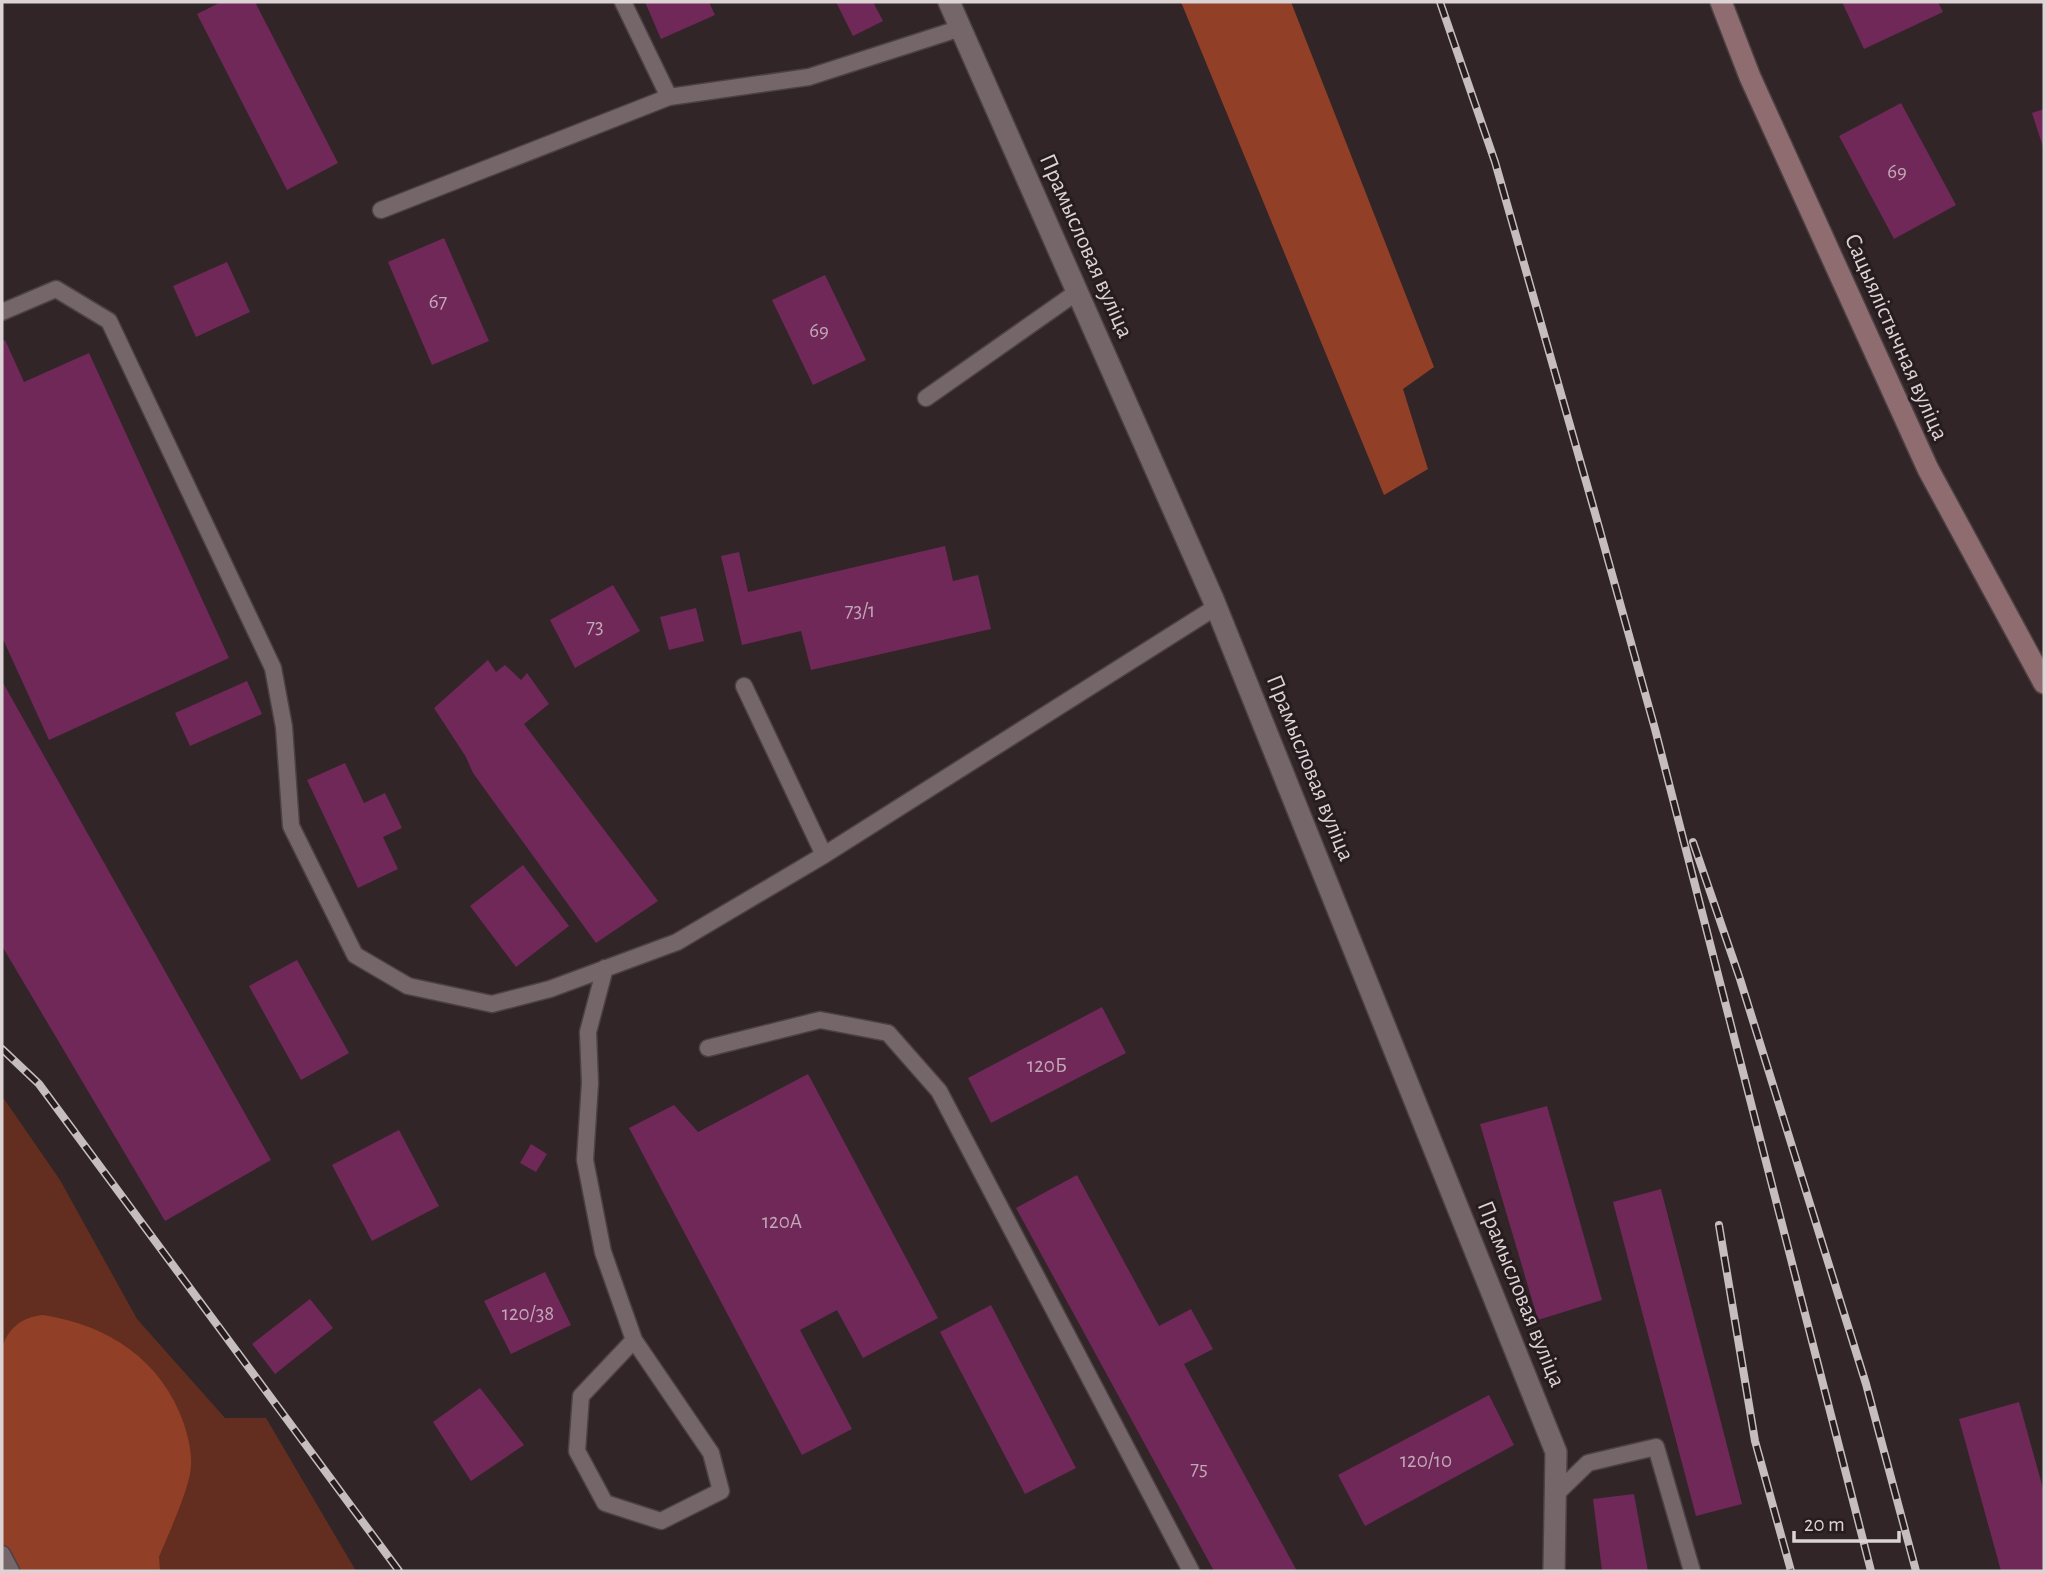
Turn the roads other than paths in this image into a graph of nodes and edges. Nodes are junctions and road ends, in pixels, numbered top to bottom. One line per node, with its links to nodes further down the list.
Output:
1 (623, 2): 5 (lane)
2 (949, 2): 4 (street, Прамысловая вуліца)
3 (1721, 2): 11 (street, Сацыялістычная вуліца)
4 (961, 28): 5 (lane); 7 (street, Прамысловая вуліца)
5 (668, 97): 6 (lane)
6 (381, 210)
7 (1077, 292): 9 (lane); 10 (street, Прамысловая вуліца)
8 (2, 312): 14 (lane)
9 (926, 398)
10 (1216, 607): 13 (lane); 17 (street, Прамысловая вуліца)
11 (2044, 683)
12 (744, 685): 13 (lane)
13 (824, 855): 14 (lane)
14 (605, 968): 16 (lane)
15 (708, 1048): 20 (lane)
16 (634, 1340): 16 (lane)
17 (1555, 1495): 21 (street, Прамысловая вуліца); 22 (lane)
18 (2, 1554): 19 (lane)
19 (11, 1571)
20 (1191, 1571)
21 (1554, 1571)
22 (1692, 1571)

